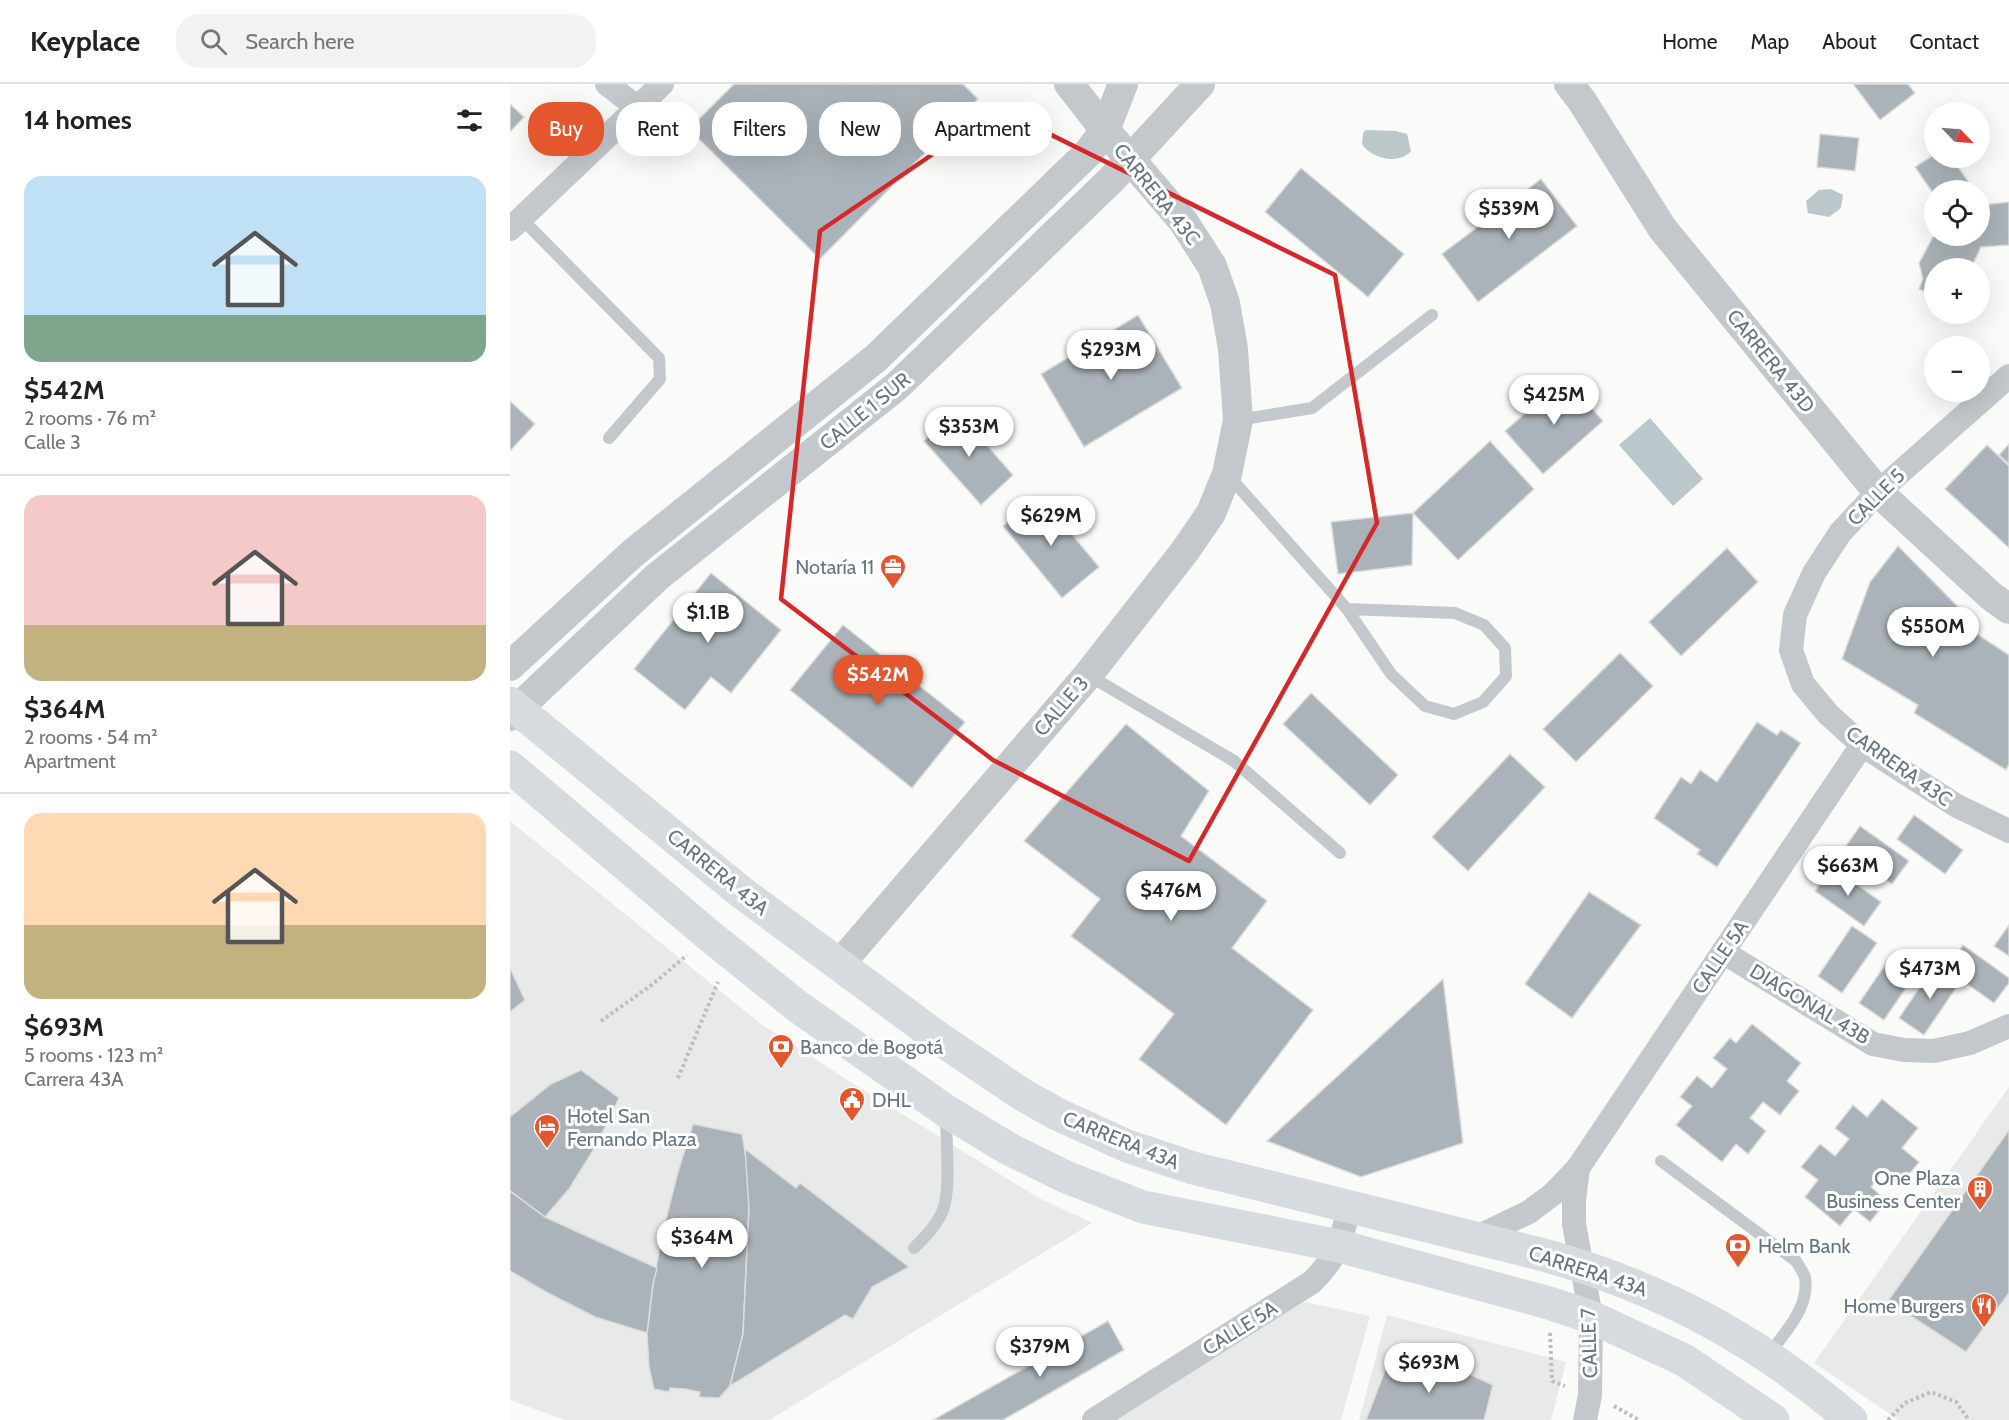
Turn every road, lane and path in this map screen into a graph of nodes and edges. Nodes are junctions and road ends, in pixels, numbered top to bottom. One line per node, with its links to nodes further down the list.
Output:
1 (607, 84): 7 (street)
2 (662, 84): 8 (street)
3 (1069, 84): 10 (street, CARRERA 43C)
4 (1123, 84): 10 (street, CALLE 1 SUR)
5 (1200, 84): 11 (street, CALLE 1 SUR)
6 (1569, 84): 18 (street, CARRERA 43D)
7 (630, 102)
8 (644, 102)
9 (616, 129): 12 (street)
10 (1105, 130): 11 (street, CARRERA 43C); 22 (street, CALLE 1 SUR)
11 (1130, 159): 15 (street, CARRERA 43C); 24 (street, CALLE 1 SUR)
12 (516, 224): 16 (lane)
13 (1432, 315): 15 (lane)
14 (2009, 376): 18 (street, CALLE 5)
15 (1238, 420): 17 (street, CALLE 3)
16 (609, 438)
17 (1227, 474): 19 (lane); 23 (street, CALLE 3)
18 (1878, 492): 20 (street, CARRERA 43D); 21 (street, CALLE 5)
19 (1347, 609): 19 (lane)
20 (2009, 609)
21 (1791, 650): 25 (street, CARRERA 43C)
22 (510, 666)
23 (1088, 675): 28 (lane); 31 (street, CALLE 3)
24 (512, 709): 31 (main road, CARRERA 43A)
25 (1862, 745): 27 (street, CARRERA 43C); 30 (street, CALLE 5A)
26 (510, 767): 36 (main road)
27 (2009, 831)
28 (1340, 853)
29 (690, 952): 33 (path)
30 (1723, 952): 34 (street, DIAGONAL 43B); 38 (street, CALLE 5A)
31 (839, 965): 39 (main road, CARRERA 43A)
32 (721, 975): 35 (path)
33 (601, 1021)
34 (2009, 1026)
35 (678, 1078)
36 (946, 1111): 41 (main road); 42 (lane)
37 (1661, 1161): 45 (lane)
38 (1578, 1168): 40 (street, CALLE 5A); 43 (street, CALLE 5A)
39 (1350, 1206): 40 (main road, CARRERA 43A); 41 (street, CALLE 5A)
40 (1478, 1237): 43 (main road, CARRERA 43A)
41 (1339, 1246): 44 (main road); 46 (street, CALLE 5A)
42 (915, 1248)
43 (1582, 1265): 44 (street, CALLE 7); 45 (main road, CARRERA 43A)
44 (1591, 1317): 47 (street, CALLE 7); 48 (main road)
45 (1767, 1356): 49 (main road, CARRERA 43A)
46 (1094, 1420)
47 (1585, 1420)
48 (1773, 1420)
49 (1851, 1420)
50 (1888, 1420): 51 (path)
51 (1970, 1420)

